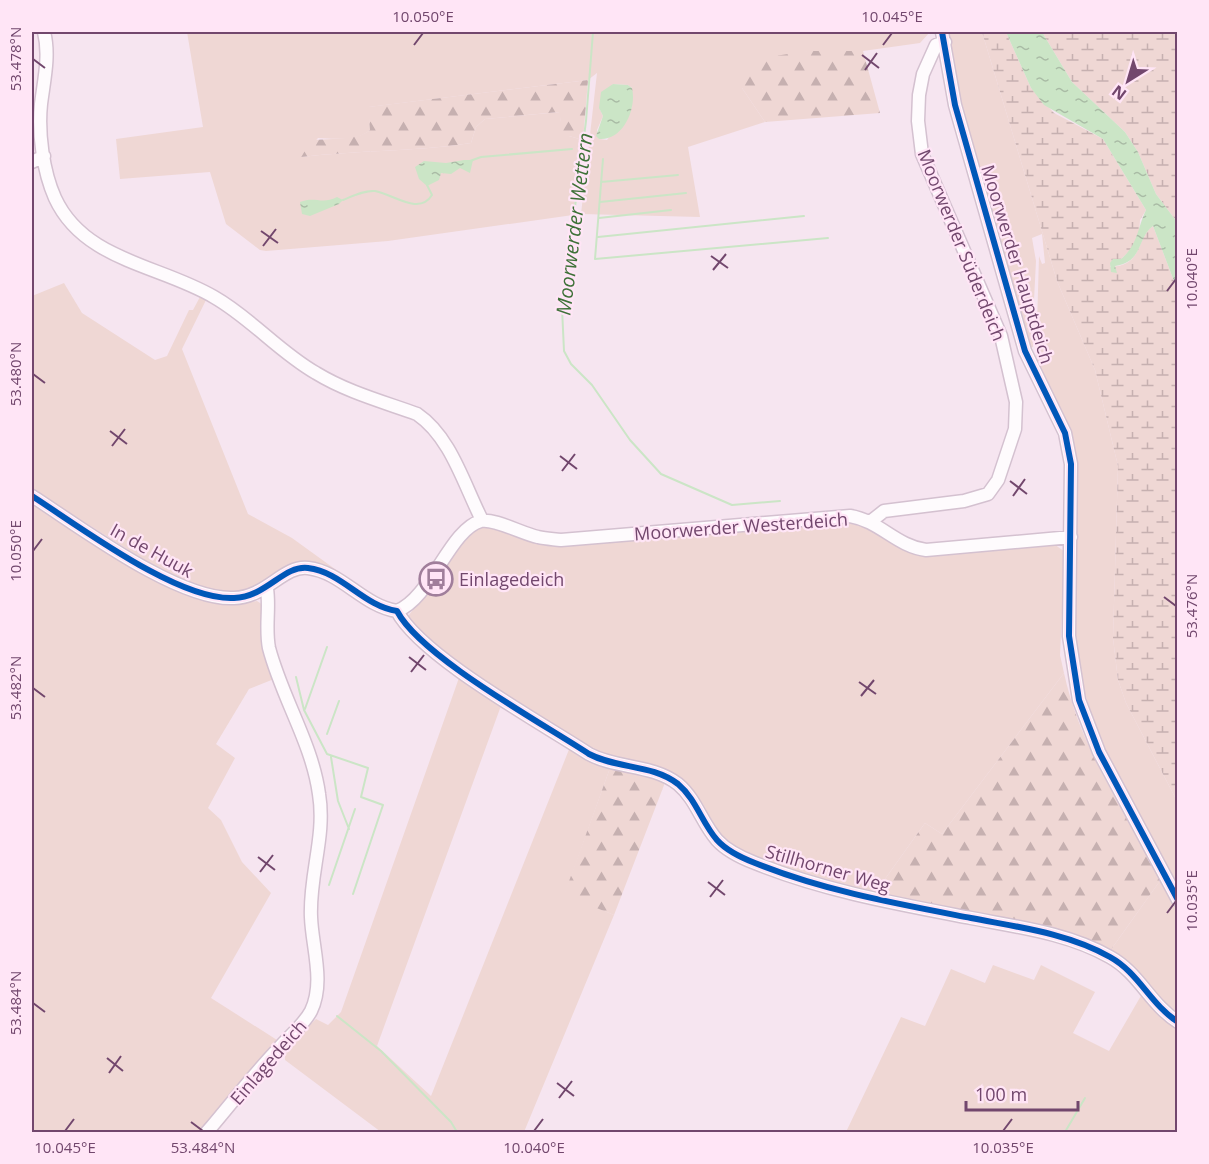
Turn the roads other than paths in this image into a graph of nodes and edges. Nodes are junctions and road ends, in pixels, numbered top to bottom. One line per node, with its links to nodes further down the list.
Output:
1 (44, 32): 3 (street)
2 (943, 37): 5 (street, Moorwerder Süderdeich); 9 (street, Moorwerder Hauptdeich)
3 (44, 156): 4 (street); 7 (street)
4 (32, 162)
5 (994, 487): 8 (street, Moorwerder Westerdeich)
6 (32, 496): 10 (street, In de Huuk)
7 (482, 520): 8 (street, Moorwerder Westerdeich); 11 (street)
8 (870, 522): 9 (street)
9 (1071, 537): 12 (street, Moorwerder Hauptdeich)
10 (267, 589): 11 (street, Stillhorner Weg); 14 (street, Einlagedeich)
11 (397, 611): 13 (street, Stillhorner Weg)
12 (1178, 900)
13 (1178, 1022)
14 (207, 1132)

